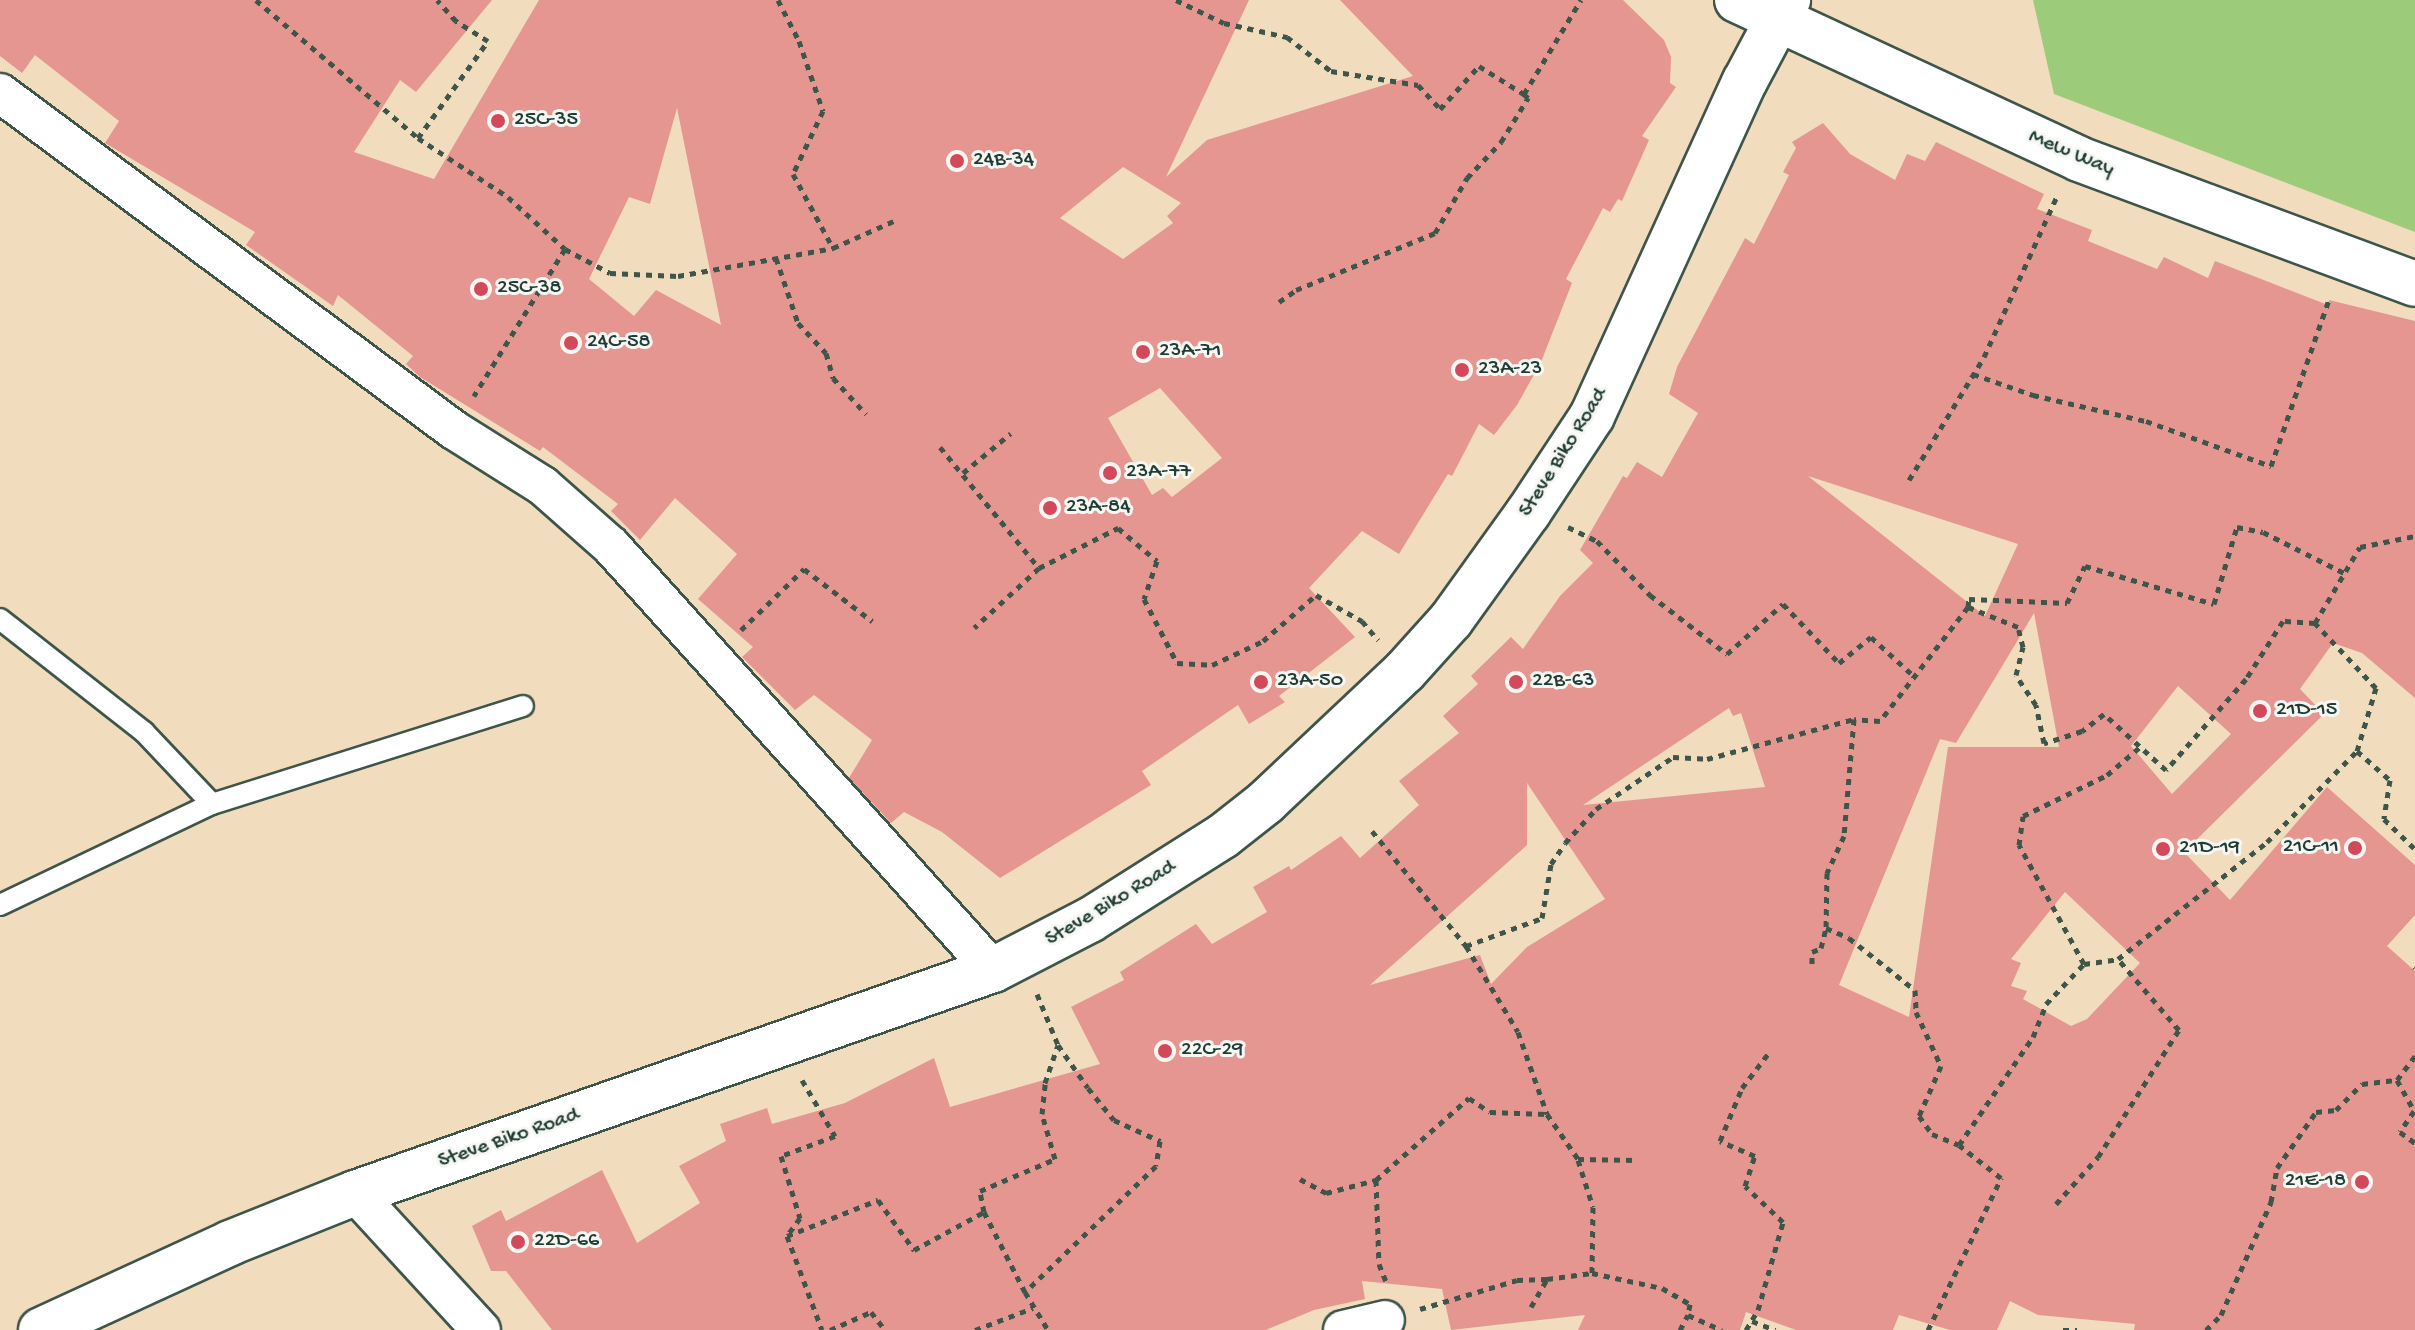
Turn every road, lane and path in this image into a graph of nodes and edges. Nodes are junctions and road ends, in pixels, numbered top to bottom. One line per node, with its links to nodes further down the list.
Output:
1 (256, 0): 10 (path)
2 (437, 0): 10 (path)
3 (778, 0): 13 (path)
4 (1176, 0): 9 (path)
5 (1581, 0): 9 (path)
6 (1737, 0): 7 (street, Mew Way)
7 (1782, 11): 11 (street, Mew Way); 26 (street, Steve Biko Road)
8 (0, 93): 21 (street)
9 (1524, 94): 18 (path)
10 (418, 138): 14 (path)
11 (2079, 159): 16 (street, Mew Way); 19 (path)
12 (896, 220): 13 (path)
13 (833, 248): 15 (path)
14 (565, 249): 15 (path); 21 (path)
15 (776, 258): 20 (path)
16 (2415, 284)
17 (2329, 299): 19 (path)
18 (1279, 302)
19 (1973, 374): 25 (path)
20 (866, 414)
21 (454, 430): 35 (street)
22 (1011, 433): 24 (path)
23 (940, 447): 24 (path)
24 (963, 473): 28 (path)
25 (1909, 480)
26 (1528, 513): 36 (street, Steve Biko Road); 37 (path)
27 (2415, 536): 29 (path)
28 (1039, 568): 34 (path); 36 (path)
29 (2344, 573): 30 (path); 33 (path)
30 (1968, 607): 37 (path); 40 (path)
31 (0, 619): 42 (lane)
32 (872, 621): 35 (path)
33 (2315, 623): 40 (path); 41 (path)
34 (974, 628)
35 (714, 655): 49 (street)
36 (1405, 671): 49 (street, Steve Biko Road)
37 (1916, 678): 39 (path)
38 (523, 706): 42 (lane)
39 (1854, 719): 46 (path); 47 (path)
40 (2140, 747): 51 (path)
41 (2357, 751): 44 (path); 48 (path)
42 (212, 804): 45 (lane)
43 (1372, 831): 47 (path)
44 (2415, 849)
45 (0, 905)
46 (1826, 928): 50 (path); 59 (path)
47 (1466, 946): 57 (path)
48 (2118, 959): 51 (path); 65 (path)
49 (1008, 963): 52 (street, Steve Biko Road); 53 (path)
50 (1812, 964)
51 (2084, 964): 59 (path)
52 (780, 1044): 64 (street, Steve Biko Road); 67 (path)
53 (1058, 1045): 66 (path); 70 (path)
54 (1768, 1054): 75 (path)
55 (2415, 1056): 56 (path)
56 (2397, 1080): 58 (path); 91 (path)
57 (1547, 1114): 60 (path); 63 (path)
58 (2415, 1143)
59 (1959, 1145): 88 (path)
60 (1578, 1159): 61 (path); 68 (path)
61 (1637, 1160)
62 (1300, 1179): 63 (path)
63 (1376, 1180): 74 (path)
64 (355, 1193): 76 (street, Steve Biko Road); 77 (street)
65 (2056, 1204)
66 (984, 1212): 67 (path); 70 (path)
67 (787, 1236): 78 (path)
68 (1592, 1273): 69 (path); 73 (path)
69 (1547, 1279): 71 (path); 74 (path)
70 (1025, 1292): 72 (path)
71 (1531, 1307)
72 (1033, 1308): 81 (path); 82 (path)
73 (1688, 1315): 84 (path); 85 (path)
74 (1385, 1320): 83 (street)
75 (1752, 1321): 86 (path); 87 (path)
76 (41, 1330)
77 (481, 1330)
78 (822, 1330)
79 (830, 1330): 80 (path)
80 (885, 1330)
81 (975, 1330)
82 (1048, 1330)
83 (1343, 1330)
84 (1680, 1330)
85 (1722, 1330)
86 (1746, 1330)
87 (1775, 1330)
88 (1928, 1330)
89 (2063, 1330): 90 (path)
90 (2077, 1330)
91 (2206, 1330)

